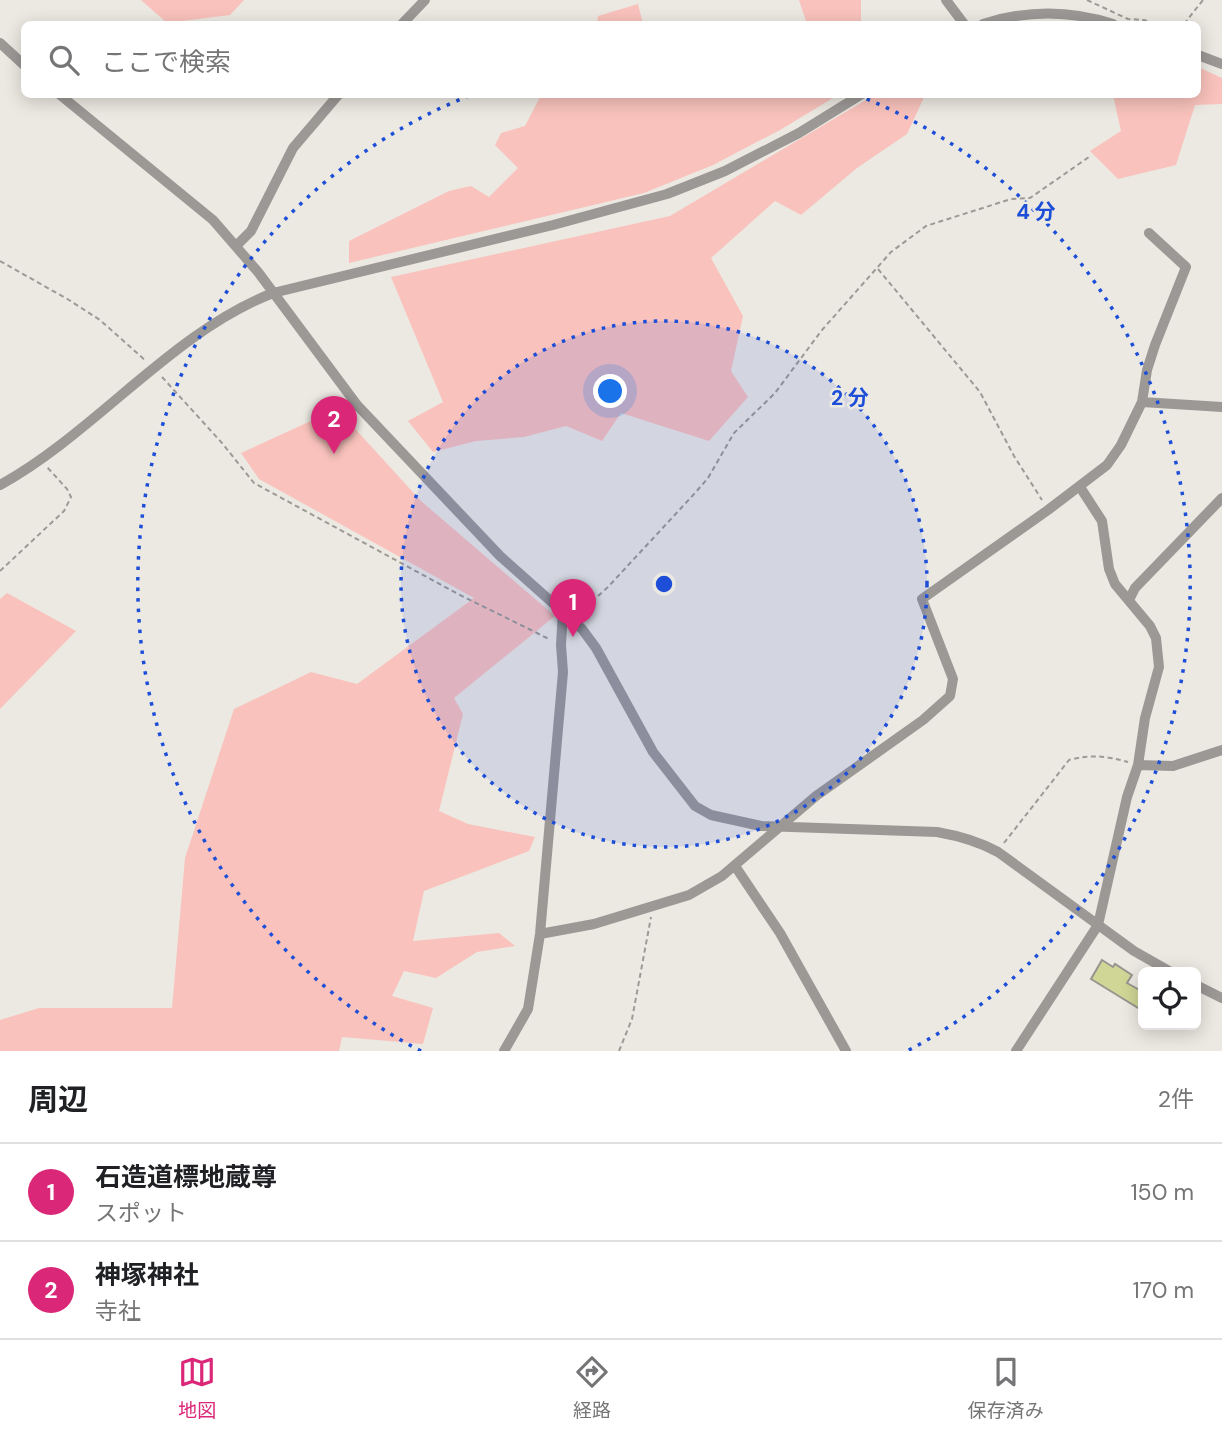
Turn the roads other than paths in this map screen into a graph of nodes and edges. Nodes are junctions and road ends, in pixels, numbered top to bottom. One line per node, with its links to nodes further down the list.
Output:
1 (425, 0): 3 (street)
2 (946, 0): 4 (street)
3 (405, 21)
4 (962, 21)
5 (995, 21): 6 (street)
6 (1102, 21)
7 (0, 43): 9 (street)
8 (1201, 56): 10 (street)
9 (21, 62)
10 (1222, 64)
11 (65, 98): 15 (street)
12 (336, 98): 15 (street)
13 (856, 98): 16 (street)
14 (1149, 233): 17 (street)
15 (237, 245): 16 (street)
16 (273, 293): 19 (street); 23 (street)
17 (1142, 402): 18 (street); 20 (street)
18 (1222, 407)
19 (0, 485)
20 (1080, 487): 22 (street); 26 (street)
21 (1222, 498): 22 (street)
22 (1129, 600): 25 (street)
23 (563, 610): 26 (street); 29 (street)
24 (1222, 750): 25 (street)
25 (1138, 765): 28 (street)
26 (779, 827): 27 (street); 28 (street)
27 (735, 866): 29 (street); 34 (street)
28 (1098, 925): 30 (street); 35 (street)
29 (540, 934): 33 (street)
30 (1162, 967)
31 (1201, 988): 32 (street)
32 (1222, 998)
33 (504, 1051)
34 (846, 1051)
35 (1016, 1051)

